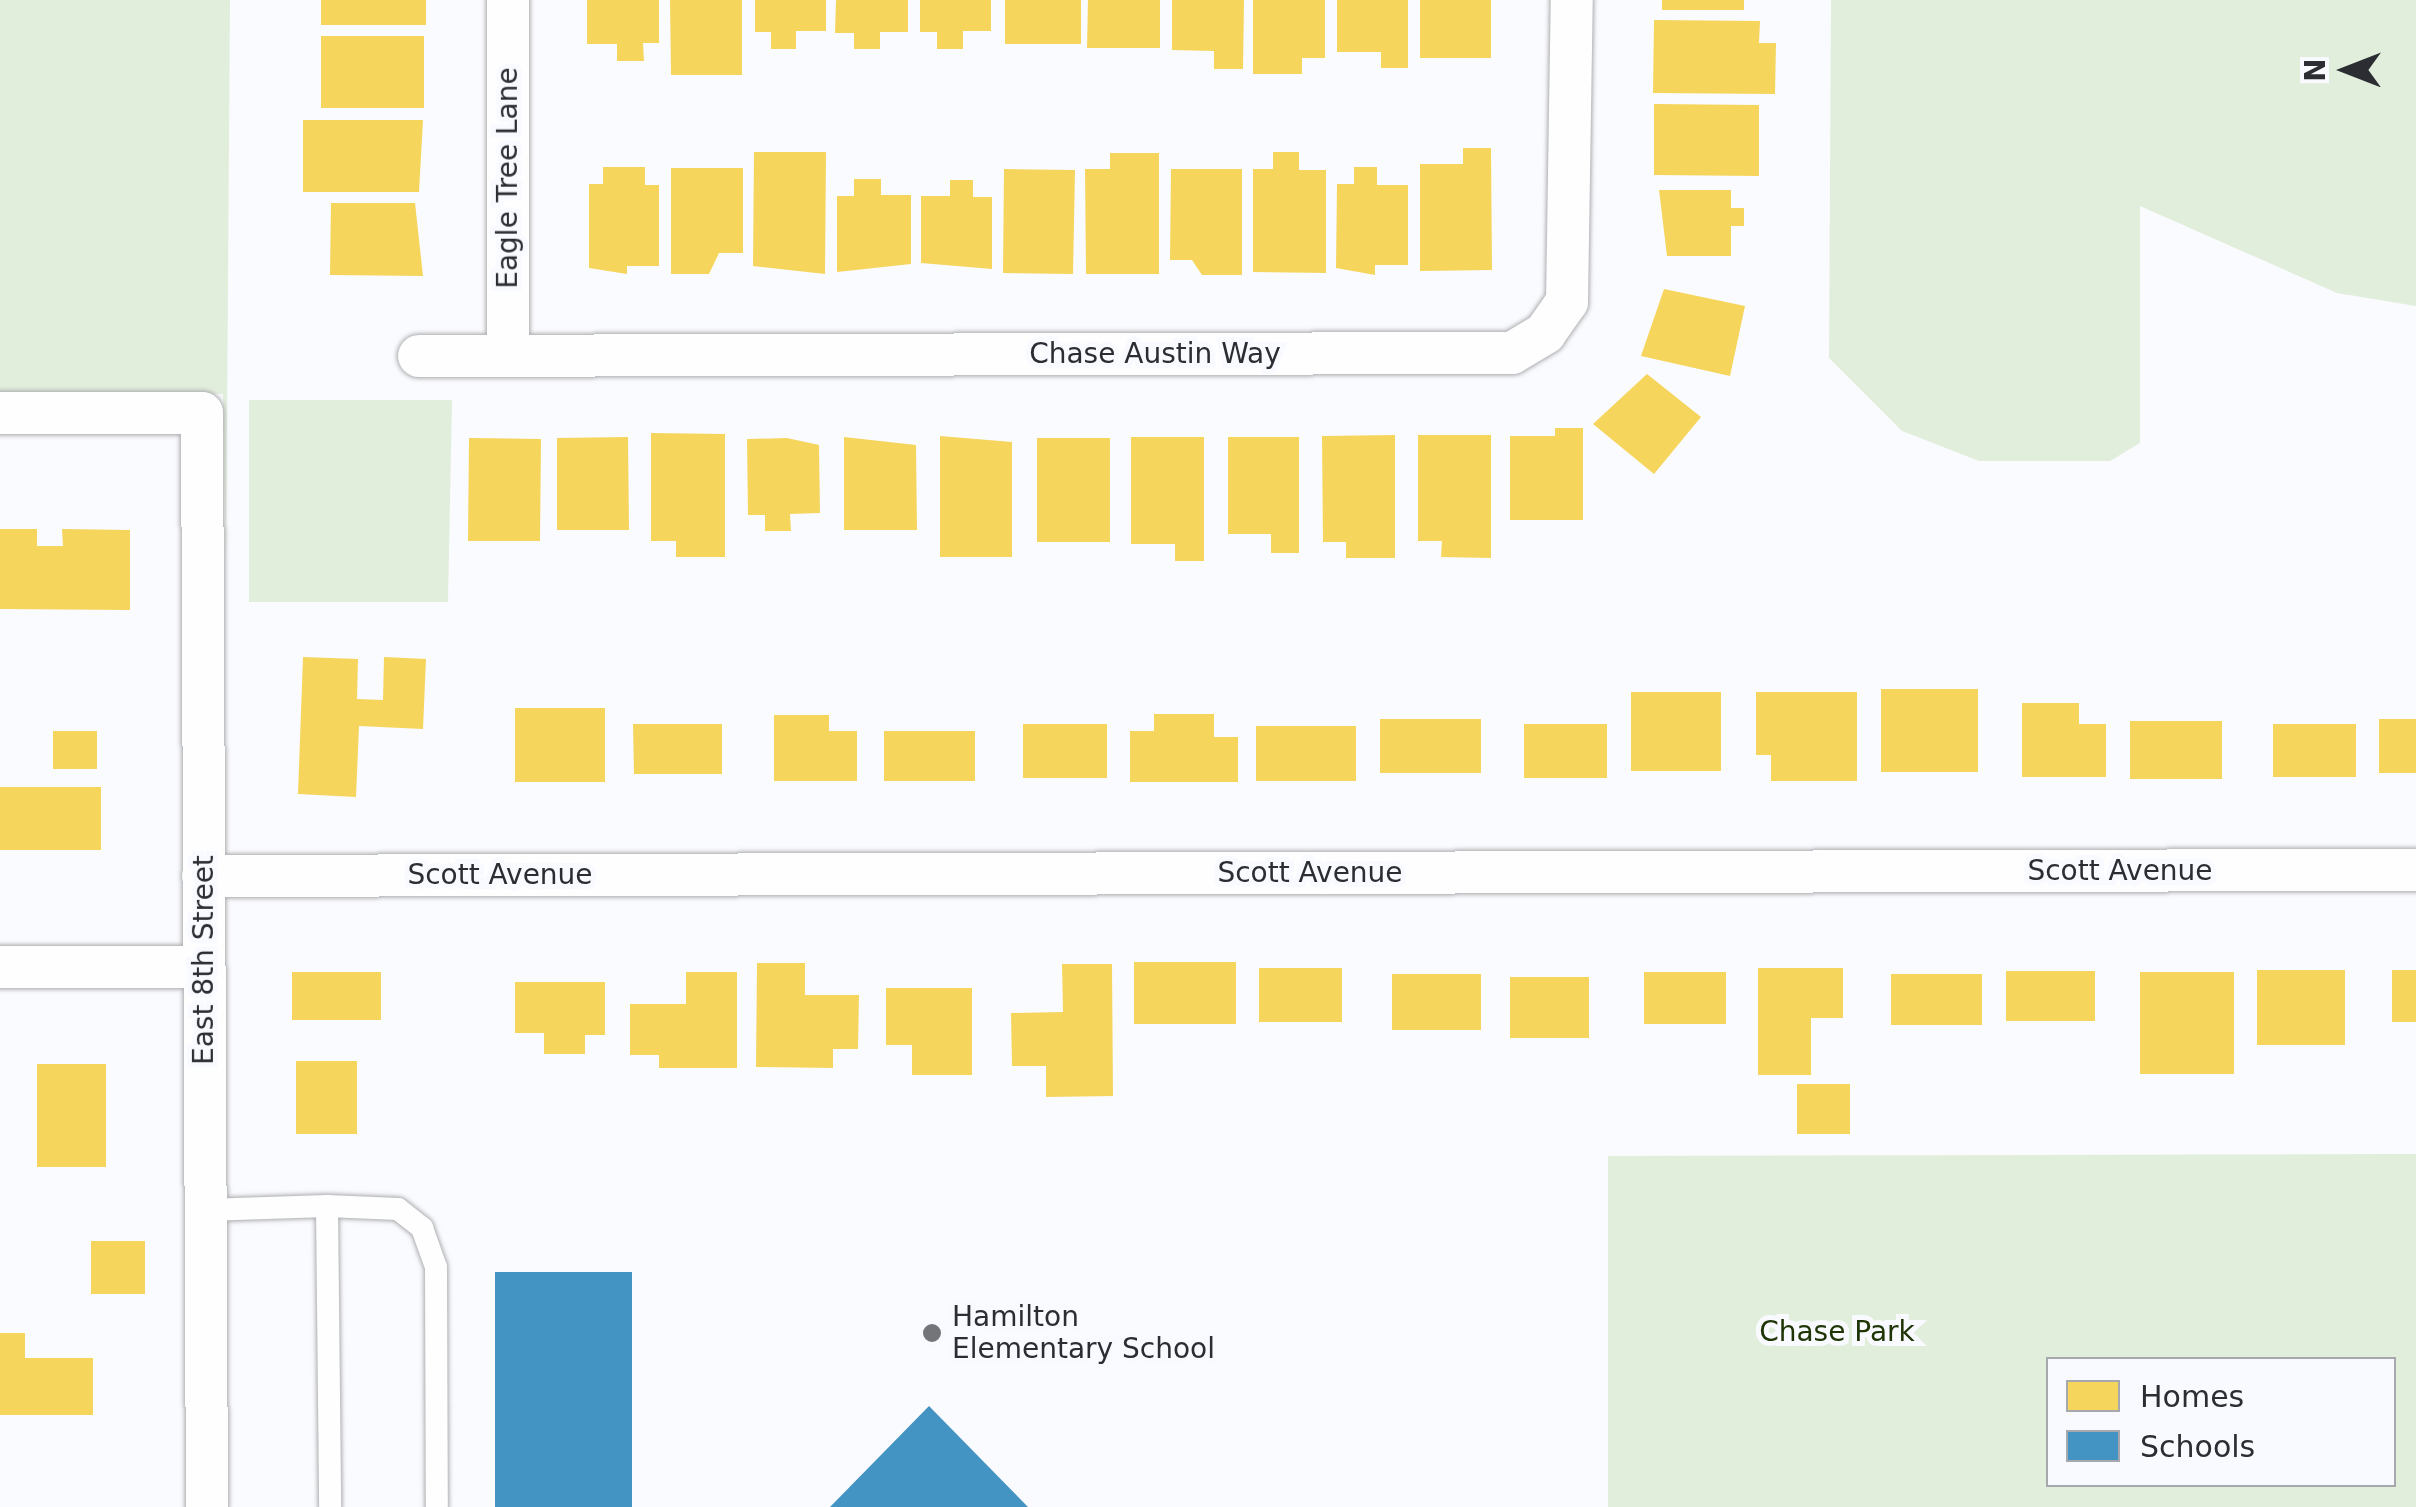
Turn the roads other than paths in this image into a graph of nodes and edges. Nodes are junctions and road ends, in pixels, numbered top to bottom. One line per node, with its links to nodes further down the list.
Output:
1 (508, 0): 4 (street, Eagle Tree Lane)
2 (1572, 0): 4 (street, Chase Austin Way)
3 (419, 356): 4 (street, Chase Austin Way)
4 (508, 356)
5 (0, 413): 7 (street, East 8th Street)
6 (2416, 870): 7 (street, Scott Avenue)
7 (203, 876): 8 (street, East 8th Street)
8 (204, 967): 9 (street); 11 (street, East 8th Street)
9 (0, 968)
10 (327, 1206): 11 (lane); 13 (lane); 14 (lane)
11 (205, 1210): 12 (street, East 8th Street)
12 (207, 1507)
13 (330, 1507)
14 (437, 1507)

